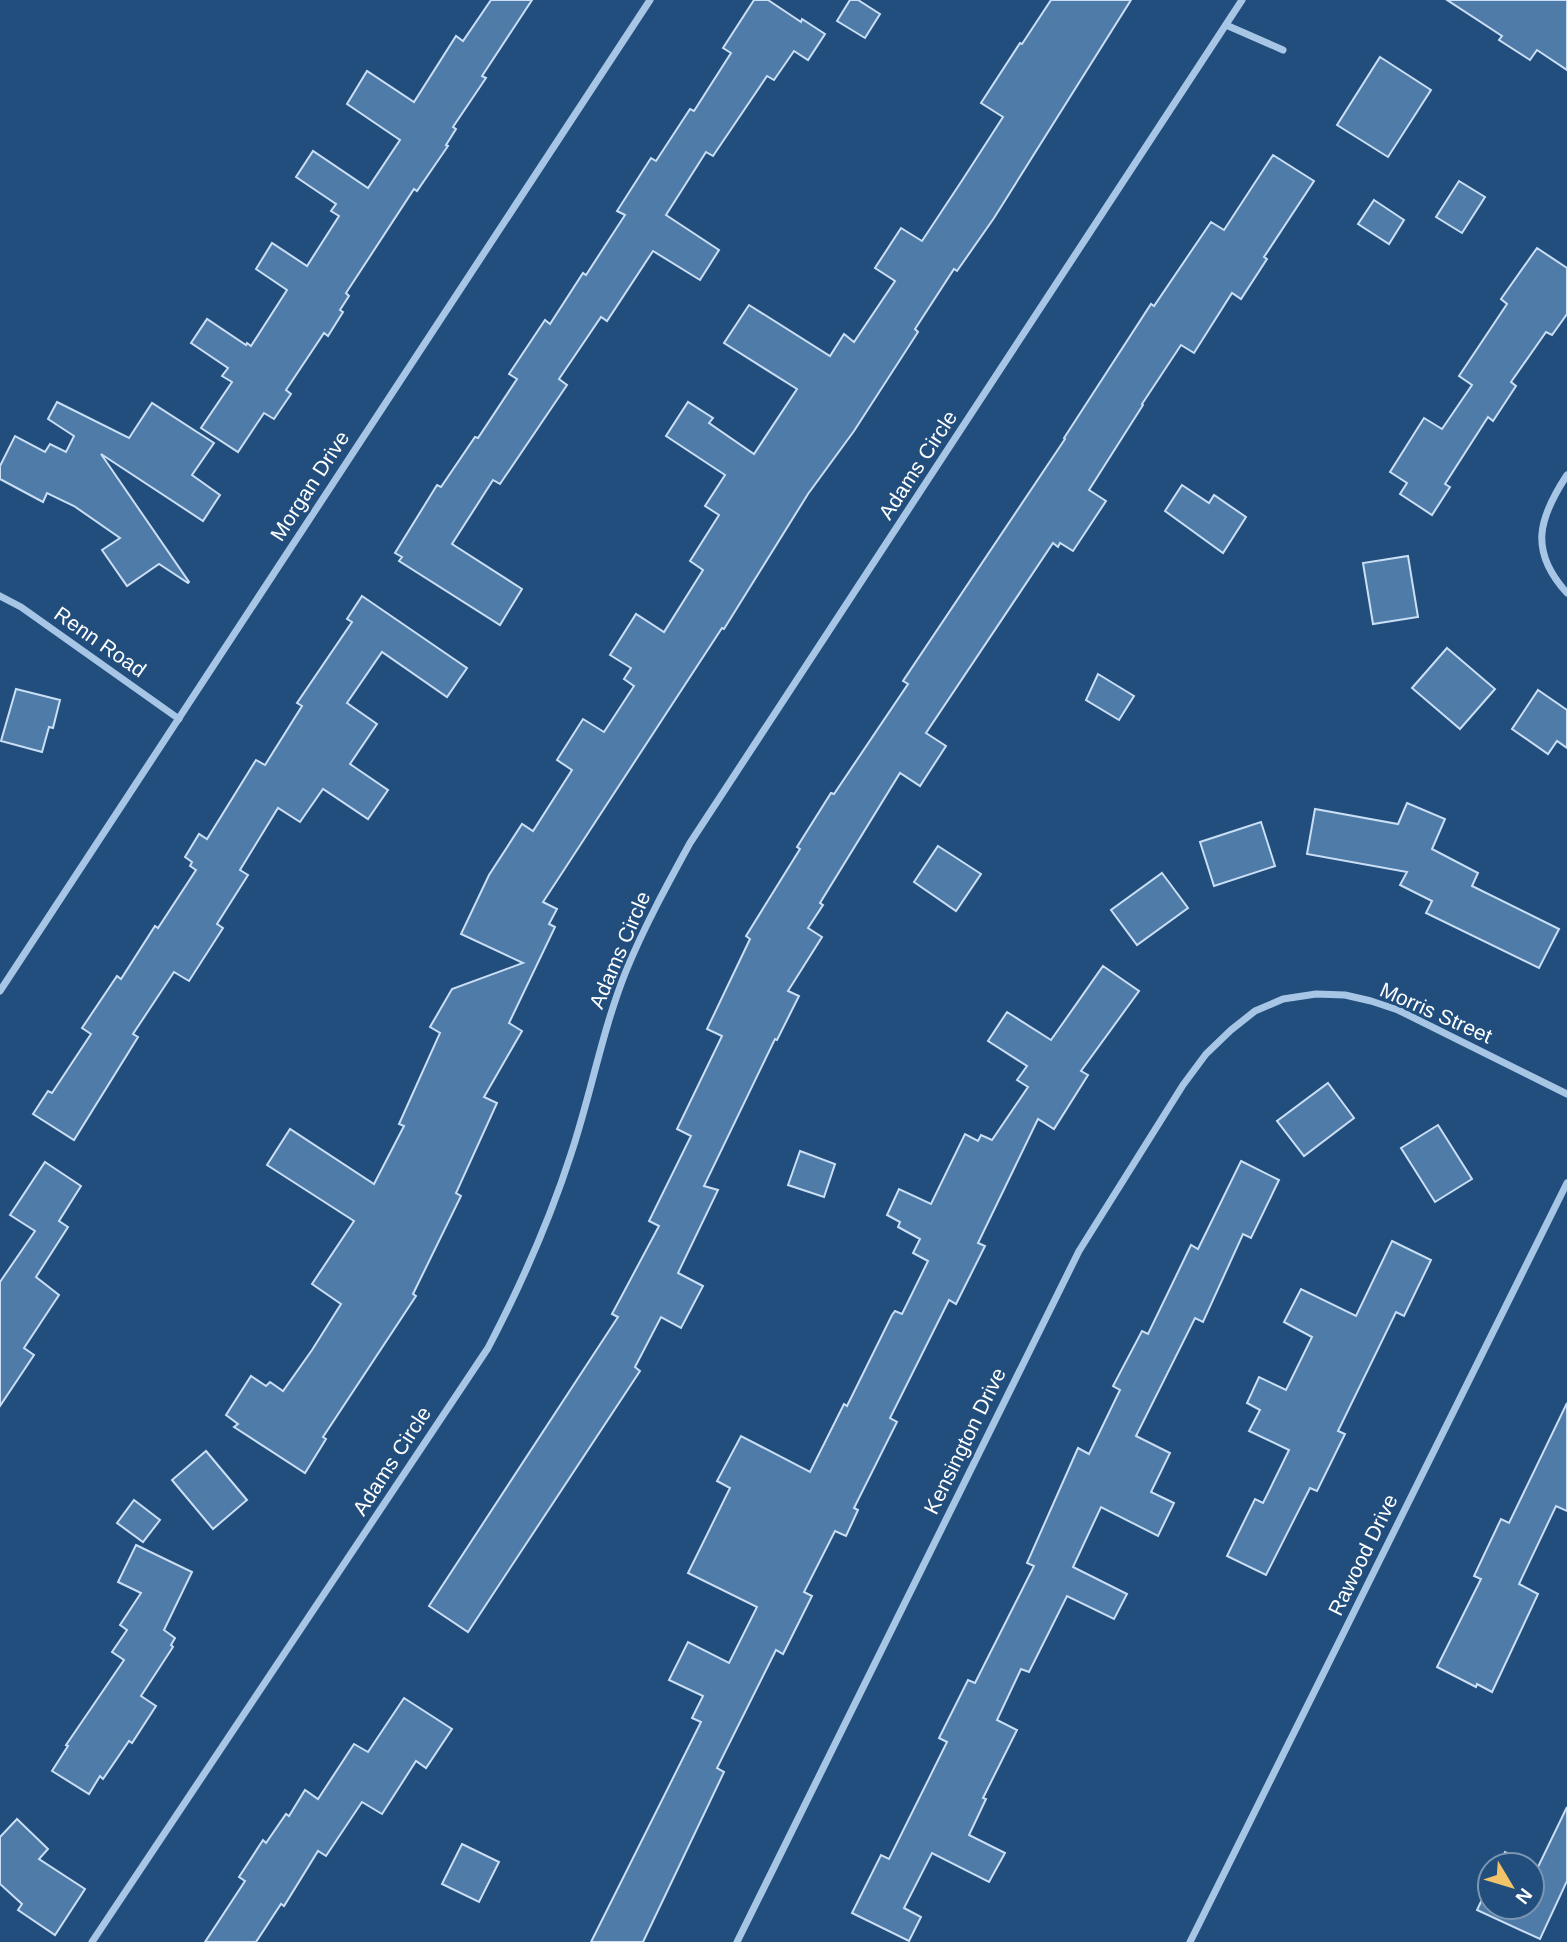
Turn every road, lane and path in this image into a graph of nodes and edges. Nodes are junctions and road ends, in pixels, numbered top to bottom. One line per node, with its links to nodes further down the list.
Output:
1 (650, 0): 8 (street, Morgan Drive)
2 (1242, 0): 3 (street, Adams Circle)
3 (1226, 25): 4 (street); 13 (street, Adams Circle)
4 (1283, 50)
5 (1567, 475): 6 (street)
6 (1567, 593)
7 (0, 596): 8 (street, Renn Road)
8 (179, 719): 9 (street, Morgan Drive)
9 (0, 991)
10 (1283, 999): 11 (street, Morris Street); 14 (street, Kensington Drive)
11 (1567, 1094)
12 (1567, 1183): 15 (street, Rawood Drive)
13 (92, 1942)
14 (737, 1942)
15 (1190, 1942)

